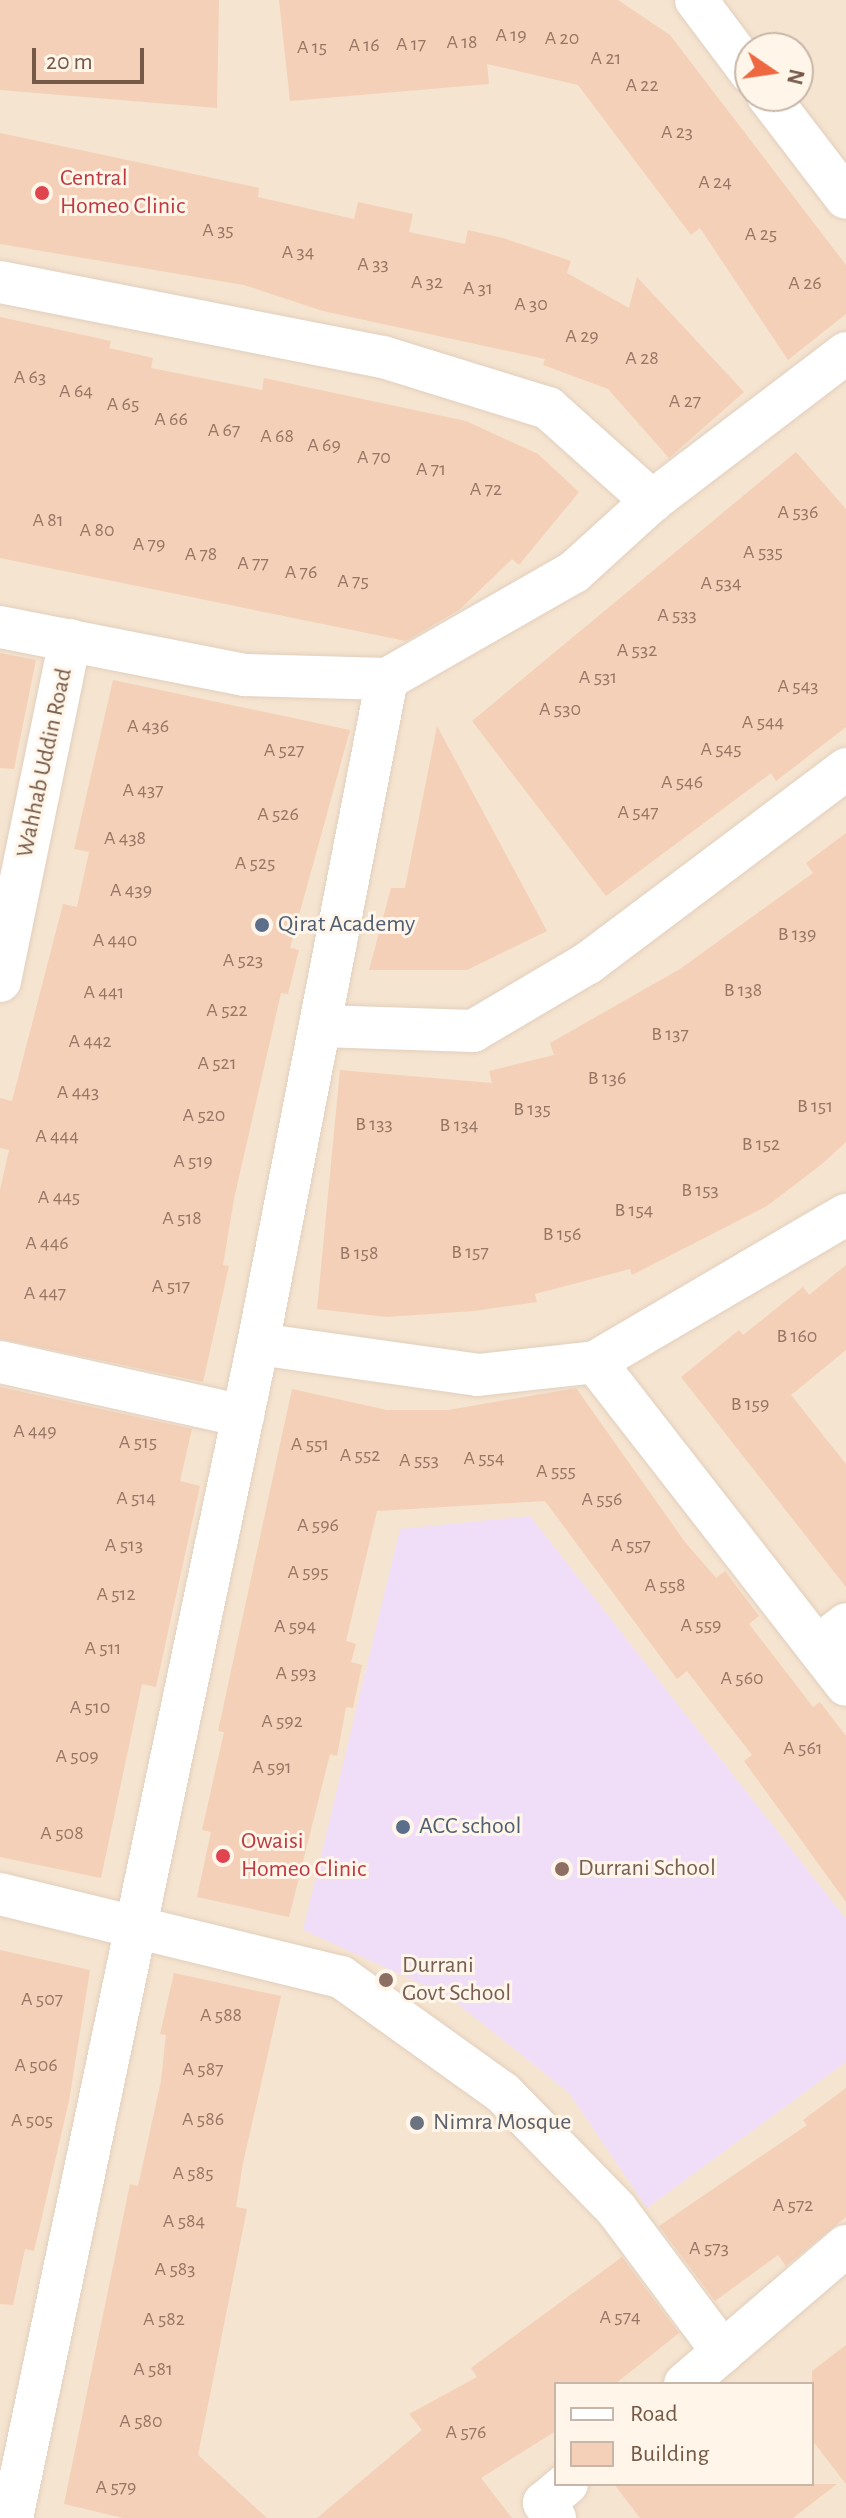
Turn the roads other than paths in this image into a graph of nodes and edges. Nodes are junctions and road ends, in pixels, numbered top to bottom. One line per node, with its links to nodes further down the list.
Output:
1 (696, 0): 2 (street)
2 (734, 51)
3 (780, 112): 4 (street)
4 (846, 198)
5 (0, 282): 7 (street)
6 (846, 353): 7 (street)
7 (652, 501): 10 (street)
8 (0, 627): 9 (street)
9 (70, 640): 10 (street); 12 (street, Wahhab Uddin Road)
10 (387, 679): 13 (street)
11 (846, 769): 13 (street)
12 (0, 981)
13 (320, 1026): 15 (street)
14 (846, 1215): 17 (street)
15 (258, 1344): 17 (street); 18 (street)
16 (0, 1362): 18 (street)
17 (595, 1362): 19 (street)
18 (243, 1416): 22 (street)
19 (832, 1636): 20 (street)
20 (846, 1685)
21 (0, 1894): 22 (street)
22 (136, 1925): 24 (street); 27 (street)
23 (839, 2267): 24 (street)
24 (723, 2352): 25 (street)
25 (687, 2382)
26 (565, 2486): 28 (street)
27 (12, 2518)
28 (555, 2518)

